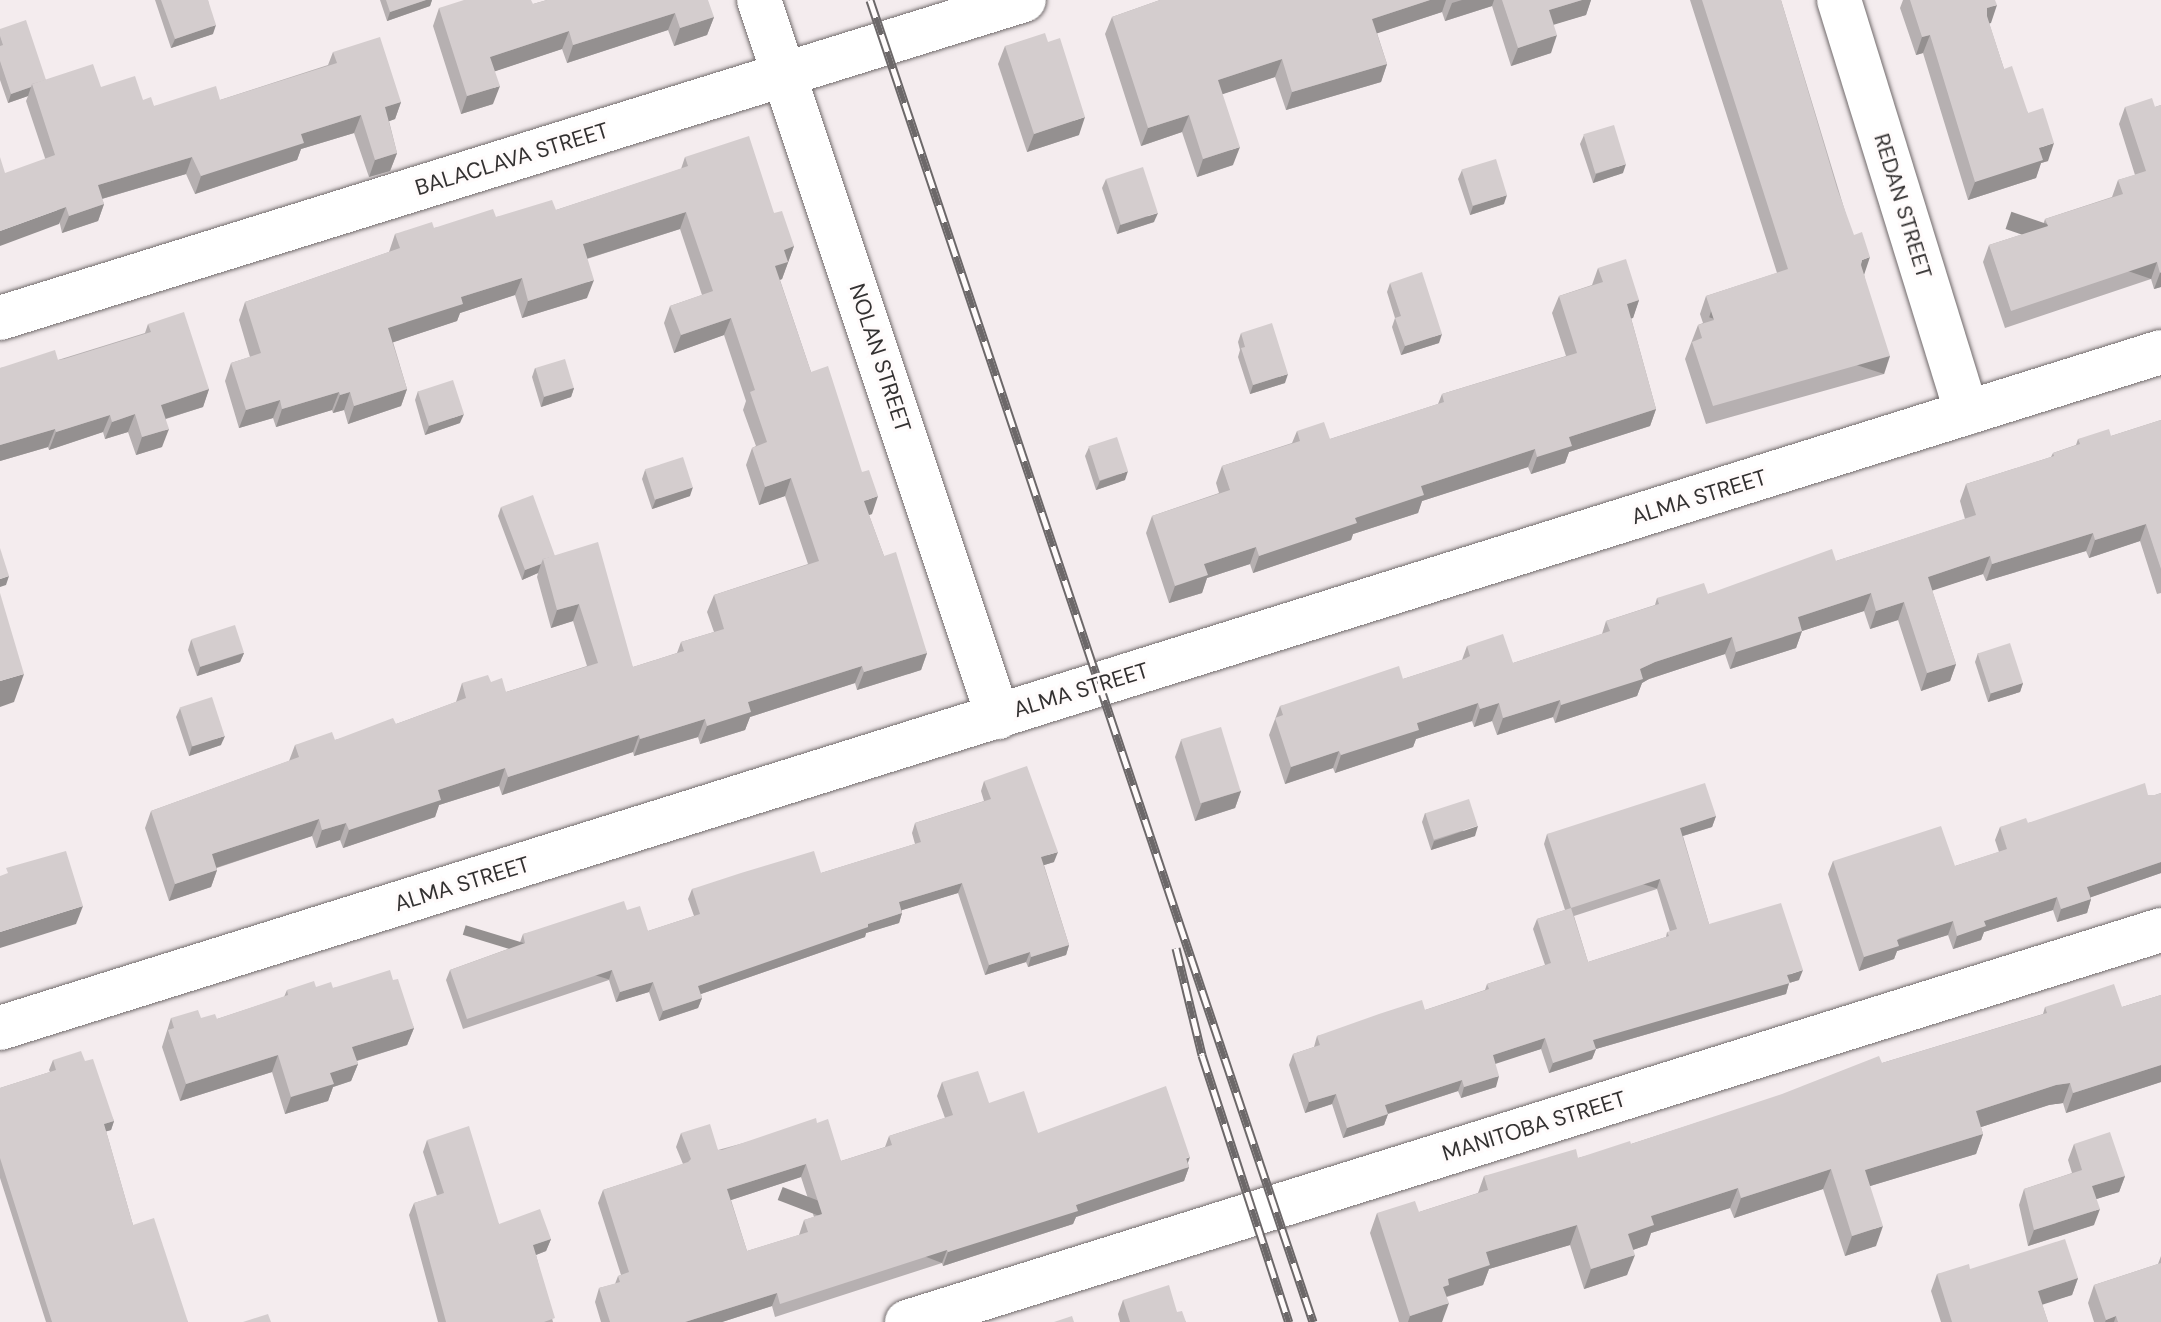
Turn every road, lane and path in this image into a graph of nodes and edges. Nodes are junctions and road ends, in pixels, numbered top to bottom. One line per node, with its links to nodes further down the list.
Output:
1 (759, 0): 5 (street, NOLAN STREET)
2 (1024, 0): 4 (street, BALACLAVA STREET)
3 (1839, 0): 8 (street, REDAN STREET)
4 (946, 12): 5 (street, BALACLAVA STREET)
5 (785, 74): 6 (street, BALACLAVA STREET); 9 (street, NOLAN STREET)
6 (0, 318)
7 (2161, 352): 8 (street, ALMA STREET)
8 (1967, 413): 9 (street, ALMA STREET)
9 (998, 717): 11 (street, ALMA STREET)
10 (2161, 930): 12 (street, MANITOBA STREET)
11 (0, 1028)
12 (907, 1322)

